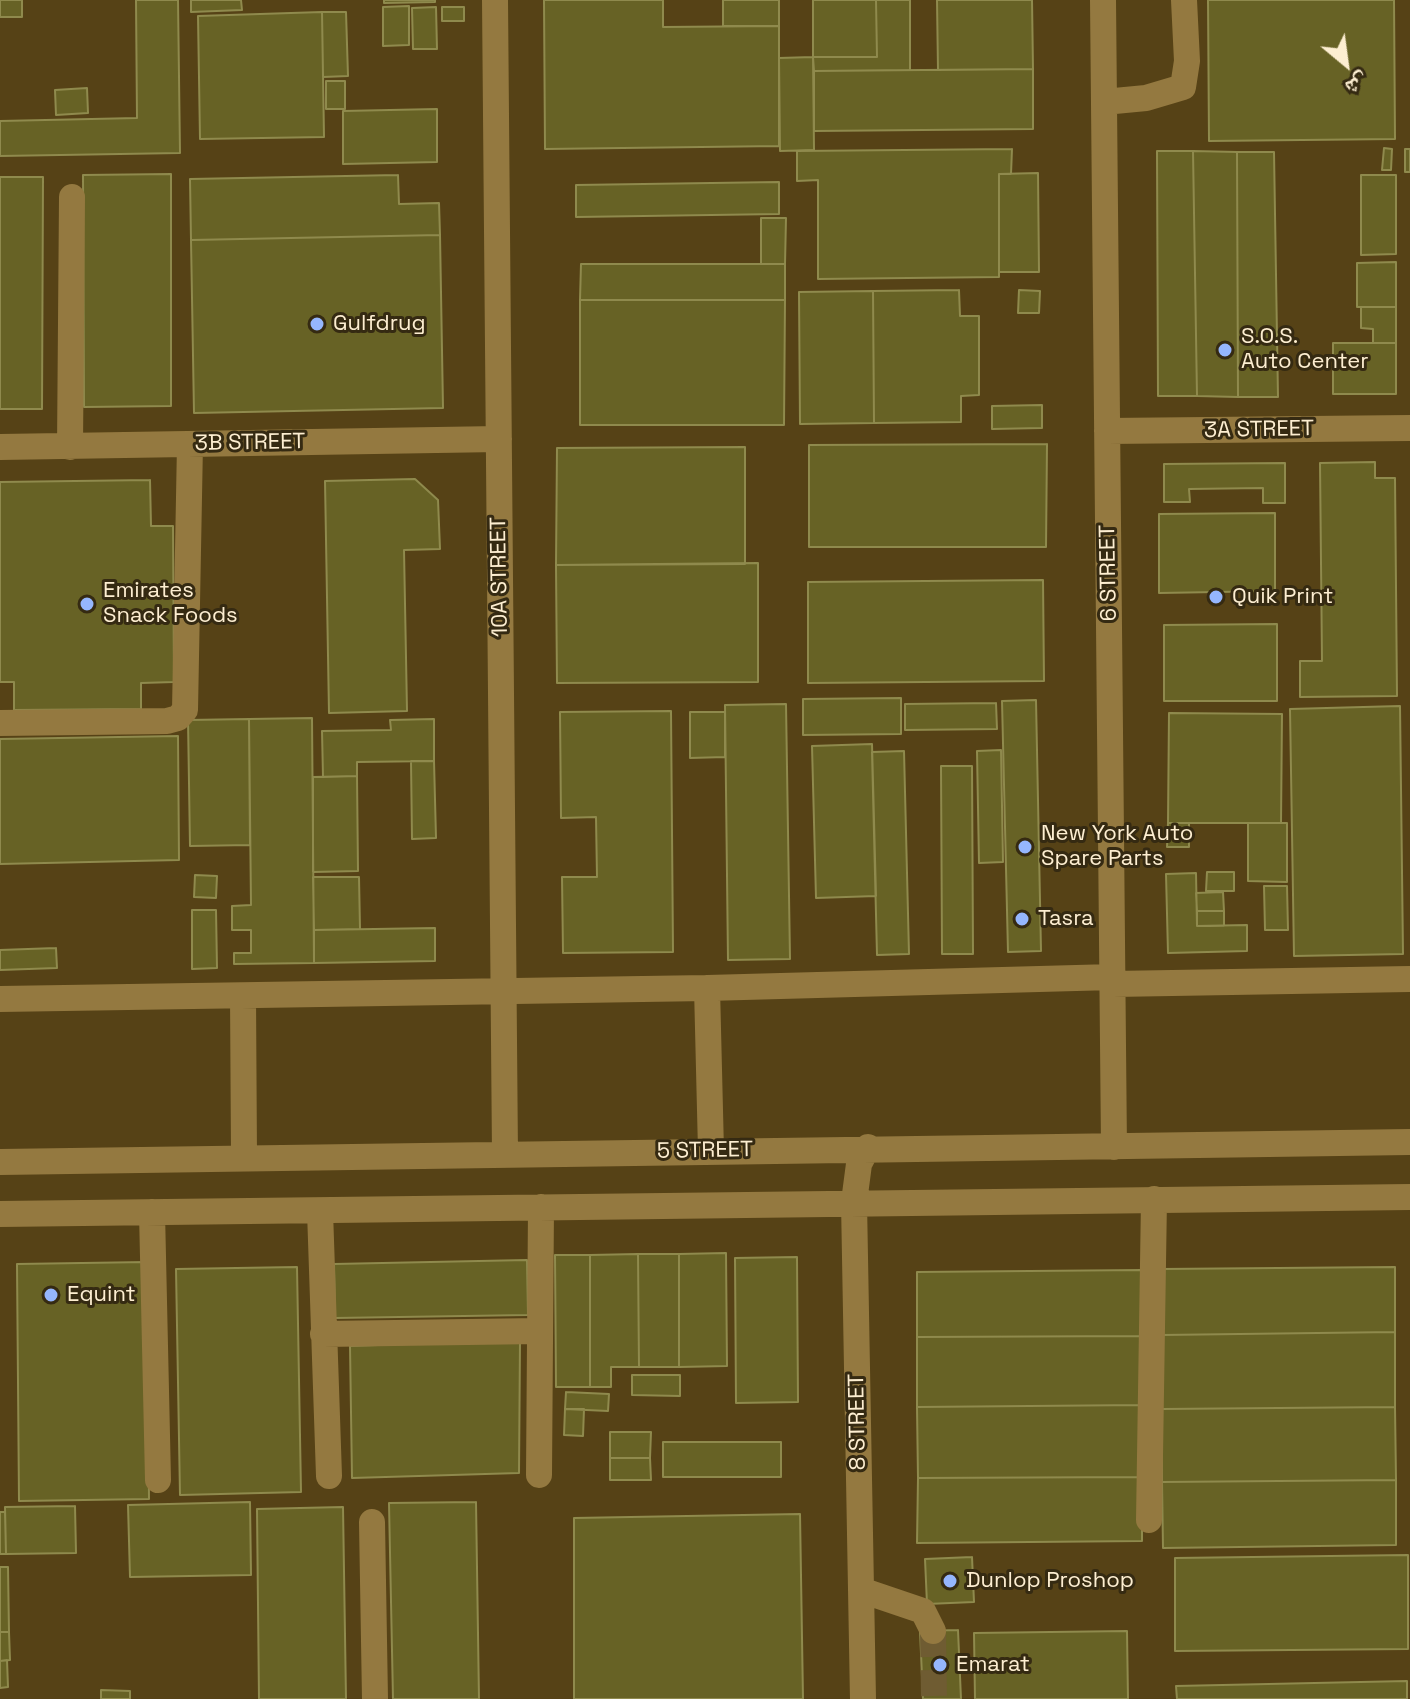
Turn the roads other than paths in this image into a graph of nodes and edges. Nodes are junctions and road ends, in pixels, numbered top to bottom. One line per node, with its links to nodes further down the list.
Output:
1 (495, 0): 8 (street, 10A STREET)
2 (1103, 0): 4 (street, 6 STREET)
3 (1184, 0): 4 (street)
4 (1104, 102): 7 (street, 6 STREET)
5 (72, 197): 11 (street)
6 (1410, 428): 7 (street, 3A STREET)
7 (1107, 431): 14 (street, 6 STREET)
8 (499, 439): 9 (street, 3B STREET); 16 (street, 10A STREET)
9 (190, 444): 11 (street, 3B STREET); 12 (street)
10 (0, 447): 11 (street, 3B STREET)
11 (70, 447)
12 (0, 723)
13 (1410, 979): 14 (street)
14 (1113, 981): 15 (street); 21 (street, 6 STREET)
15 (707, 988): 16 (street); 22 (street)
16 (504, 992): 17 (street); 23 (street, 10A STREET)
17 (243, 996): 18 (street); 24 (street)
18 (0, 999)
19 (1410, 1142): 21 (street, 5 STREET)
20 (868, 1147): 21 (street, 5 STREET); 22 (street, 5 STREET); 28 (street, 8 STREET)
21 (1114, 1147)
22 (711, 1151): 23 (street, 5 STREET)
23 (505, 1154): 24 (street, 5 STREET)
24 (244, 1156): 25 (street, 5 STREET)
25 (0, 1162)
26 (1410, 1197): 27 (street)
27 (1154, 1199): 28 (street); 38 (street)
28 (854, 1202): 29 (street); 40 (street, 8 STREET)
29 (541, 1207): 30 (street); 33 (street)
30 (320, 1211): 31 (street); 34 (street)
31 (152, 1212): 32 (street); 37 (street)
32 (0, 1214)
33 (540, 1331): 34 (street); 35 (street)
34 (323, 1334): 36 (street)
35 (539, 1475)
36 (329, 1476)
37 (158, 1480)
38 (1149, 1520)
39 (372, 1522): 42 (street)
40 (861, 1590): 41 (street); 43 (street, 8 STREET)
41 (933, 1631)
42 (375, 1699)
43 (863, 1699)

